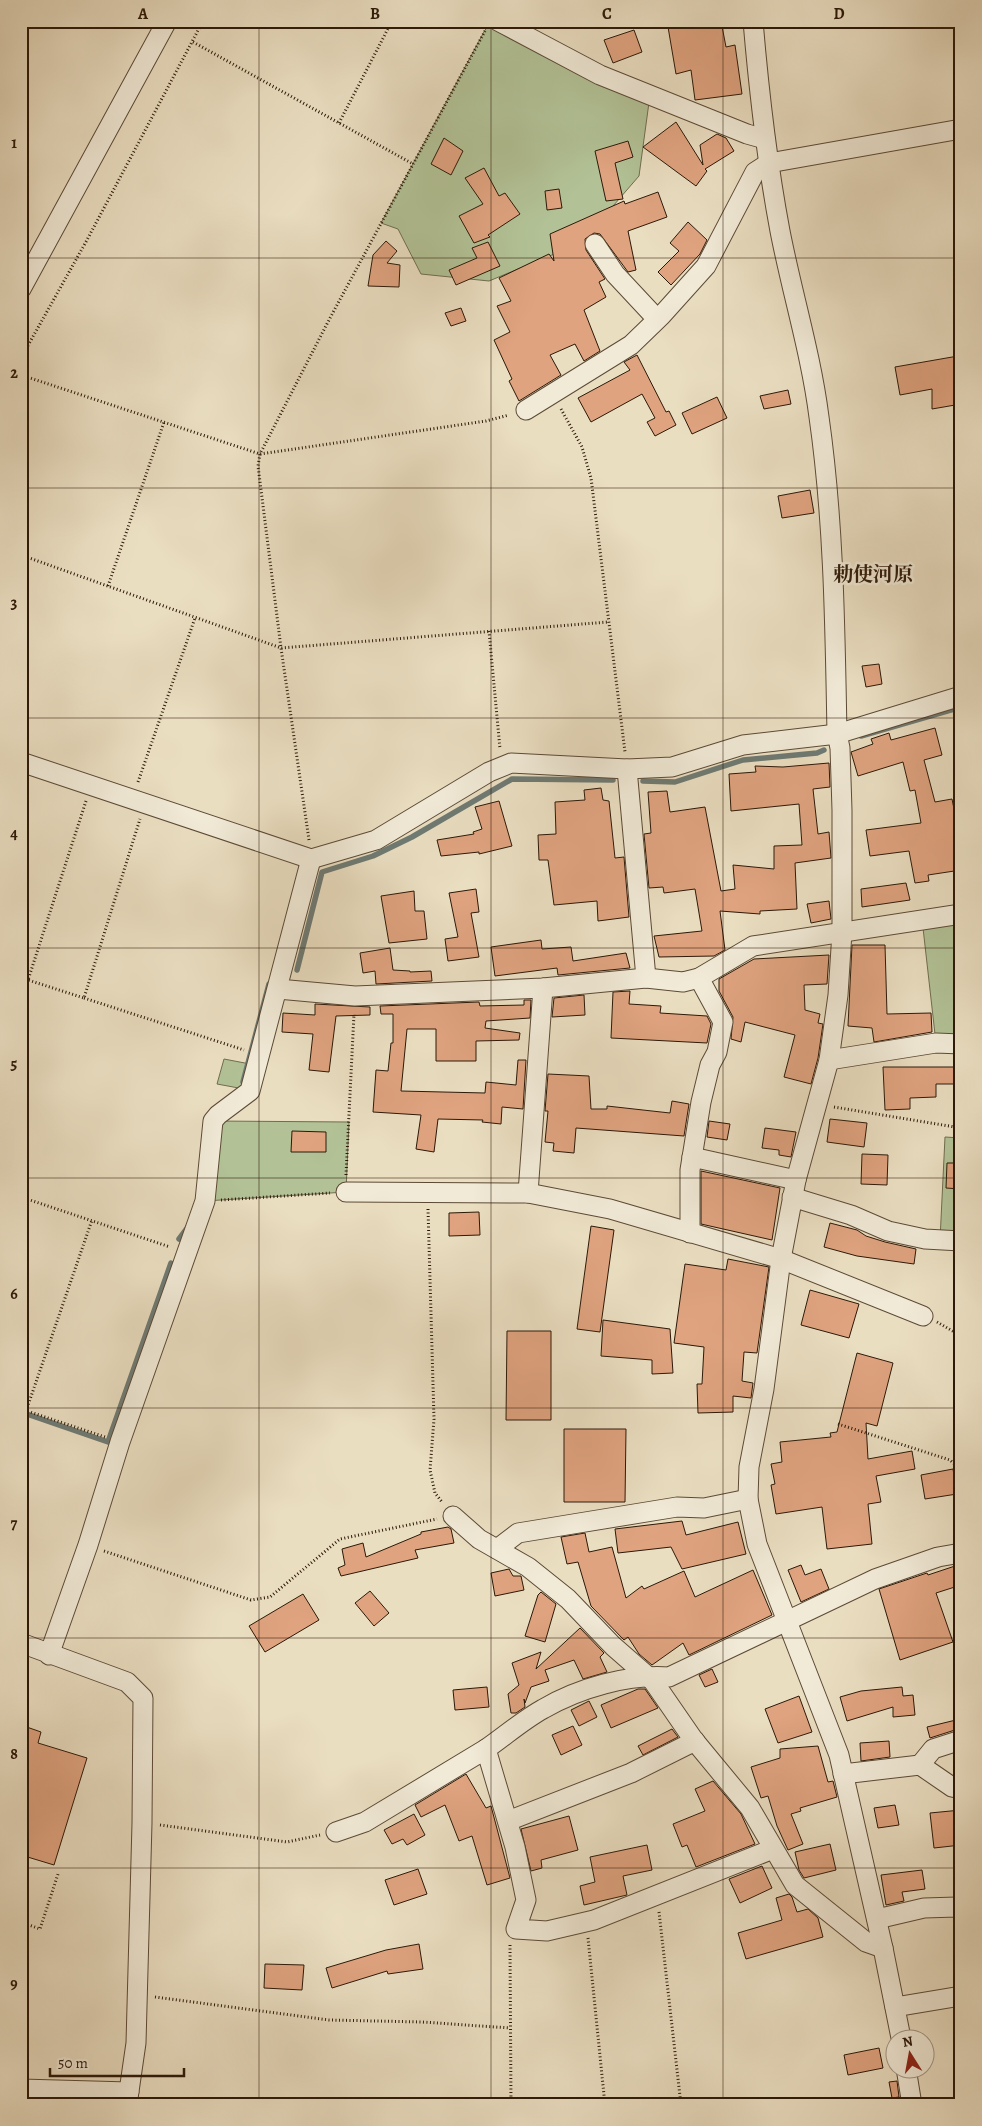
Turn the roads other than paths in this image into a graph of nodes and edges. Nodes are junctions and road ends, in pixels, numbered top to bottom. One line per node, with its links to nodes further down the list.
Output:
1 (167, 21): 8 (street)
2 (754, 21): 5 (street)
3 (494, 23): 5 (street)
4 (961, 129): 6 (street)
5 (765, 139): 6 (street)
6 (769, 163): 9 (street); 12 (street)
7 (595, 244): 9 (street)
8 (21, 289)
9 (657, 319): 10 (street)
10 (526, 410)
11 (961, 696): 12 (street)
12 (837, 734): 14 (street); 17 (street)
13 (21, 762): 15 (street)
14 (627, 770): 15 (street); 18 (street)
15 (311, 859): 21 (street)
16 (961, 914): 17 (street)
17 (842, 932): 19 (street); 23 (street)
18 (646, 978): 19 (street); 20 (street)
19 (699, 978): 24 (street)
20 (542, 988): 21 (street); 27 (street)
21 (278, 989): 38 (street)
22 (961, 1044): 23 (street)
23 (829, 1060): 25 (street)
24 (692, 1157): 25 (street); 28 (street)
25 (794, 1189): 29 (street); 30 (street)
26 (346, 1192): 27 (street)
27 (528, 1193): 28 (street)
28 (690, 1232): 30 (street)
29 (961, 1241)
30 (781, 1259): 31 (street); 32 (street)
31 (923, 1316)
32 (748, 1499): 34 (street); 36 (street)
33 (453, 1516): 34 (street)
34 (497, 1549): 39 (street)
35 (961, 1553): 36 (street)
36 (787, 1619): 39 (street); 44 (street)
37 (21, 1643): 38 (street)
38 (49, 1655): 57 (street)
39 (647, 1676): 41 (street); 42 (street)
40 (961, 1740): 43 (street)
41 (695, 1741): 46 (street); 48 (street)
42 (486, 1749): 46 (street); 47 (street)
43 (920, 1765): 44 (street); 45 (street)
44 (843, 1774): 50 (street)
45 (961, 1788)
46 (508, 1821): 48 (street)
47 (336, 1832)
48 (773, 1849): 51 (street)
49 (961, 1909): 50 (street)
50 (876, 1919): 51 (street)
51 (884, 1948): 53 (street)
52 (961, 1996): 53 (street)
53 (895, 2007): 54 (street)
54 (899, 2028)
55 (908, 2078): 58 (street)
56 (21, 2088): 57 (street)
57 (128, 2098)
58 (912, 2105)

